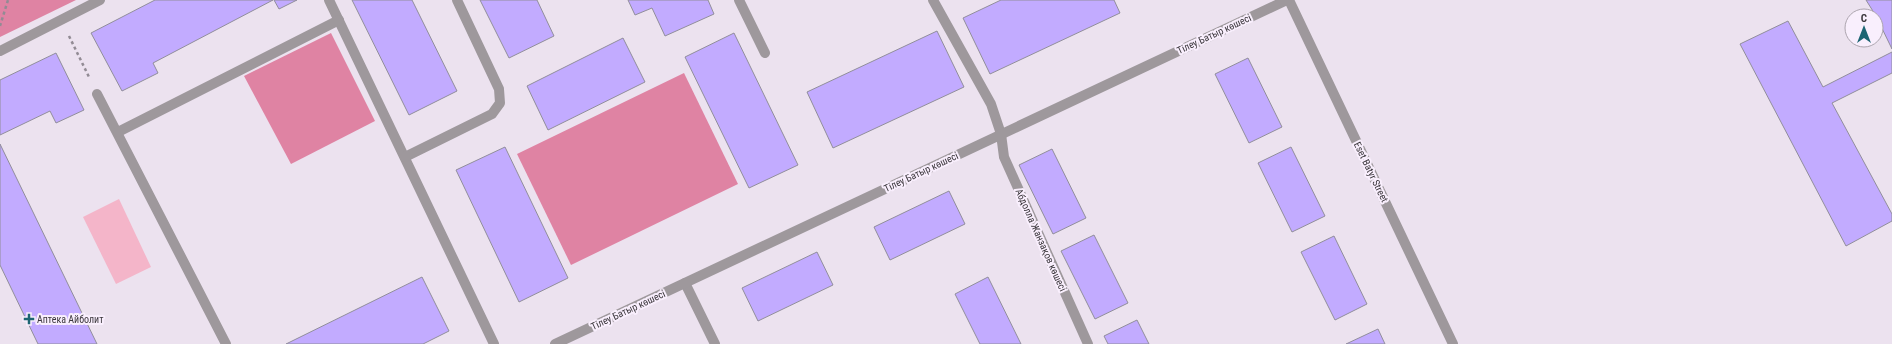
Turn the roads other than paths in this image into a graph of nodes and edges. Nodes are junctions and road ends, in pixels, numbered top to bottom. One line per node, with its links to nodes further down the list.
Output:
1 (100, 0): 8 (street)
2 (329, 0): 7 (street)
3 (457, 0): 13 (street)
4 (739, 0): 9 (street)
5 (933, 0): 12 (street, Абдолла Жанзақов көшесі)
6 (1288, 0): 12 (street, Тілеу Батыр көшесі); 20 (street, Eset Batyr Street)
7 (339, 20): 11 (street); 13 (street)
8 (0, 51)
9 (765, 53)
10 (97, 94): 11 (street)
11 (118, 132): 15 (street)
12 (1001, 134): 14 (street, Тілеу Батыр көшесі); 19 (street, Абдолла Жанзақов көшесі)
13 (405, 156): 16 (street)
14 (685, 283): 17 (street, Тілеу Батыр көшесі); 18 (street)
15 (226, 344)
16 (494, 344)
17 (555, 344)
18 (715, 344)
19 (1088, 344)
20 (1454, 344)

